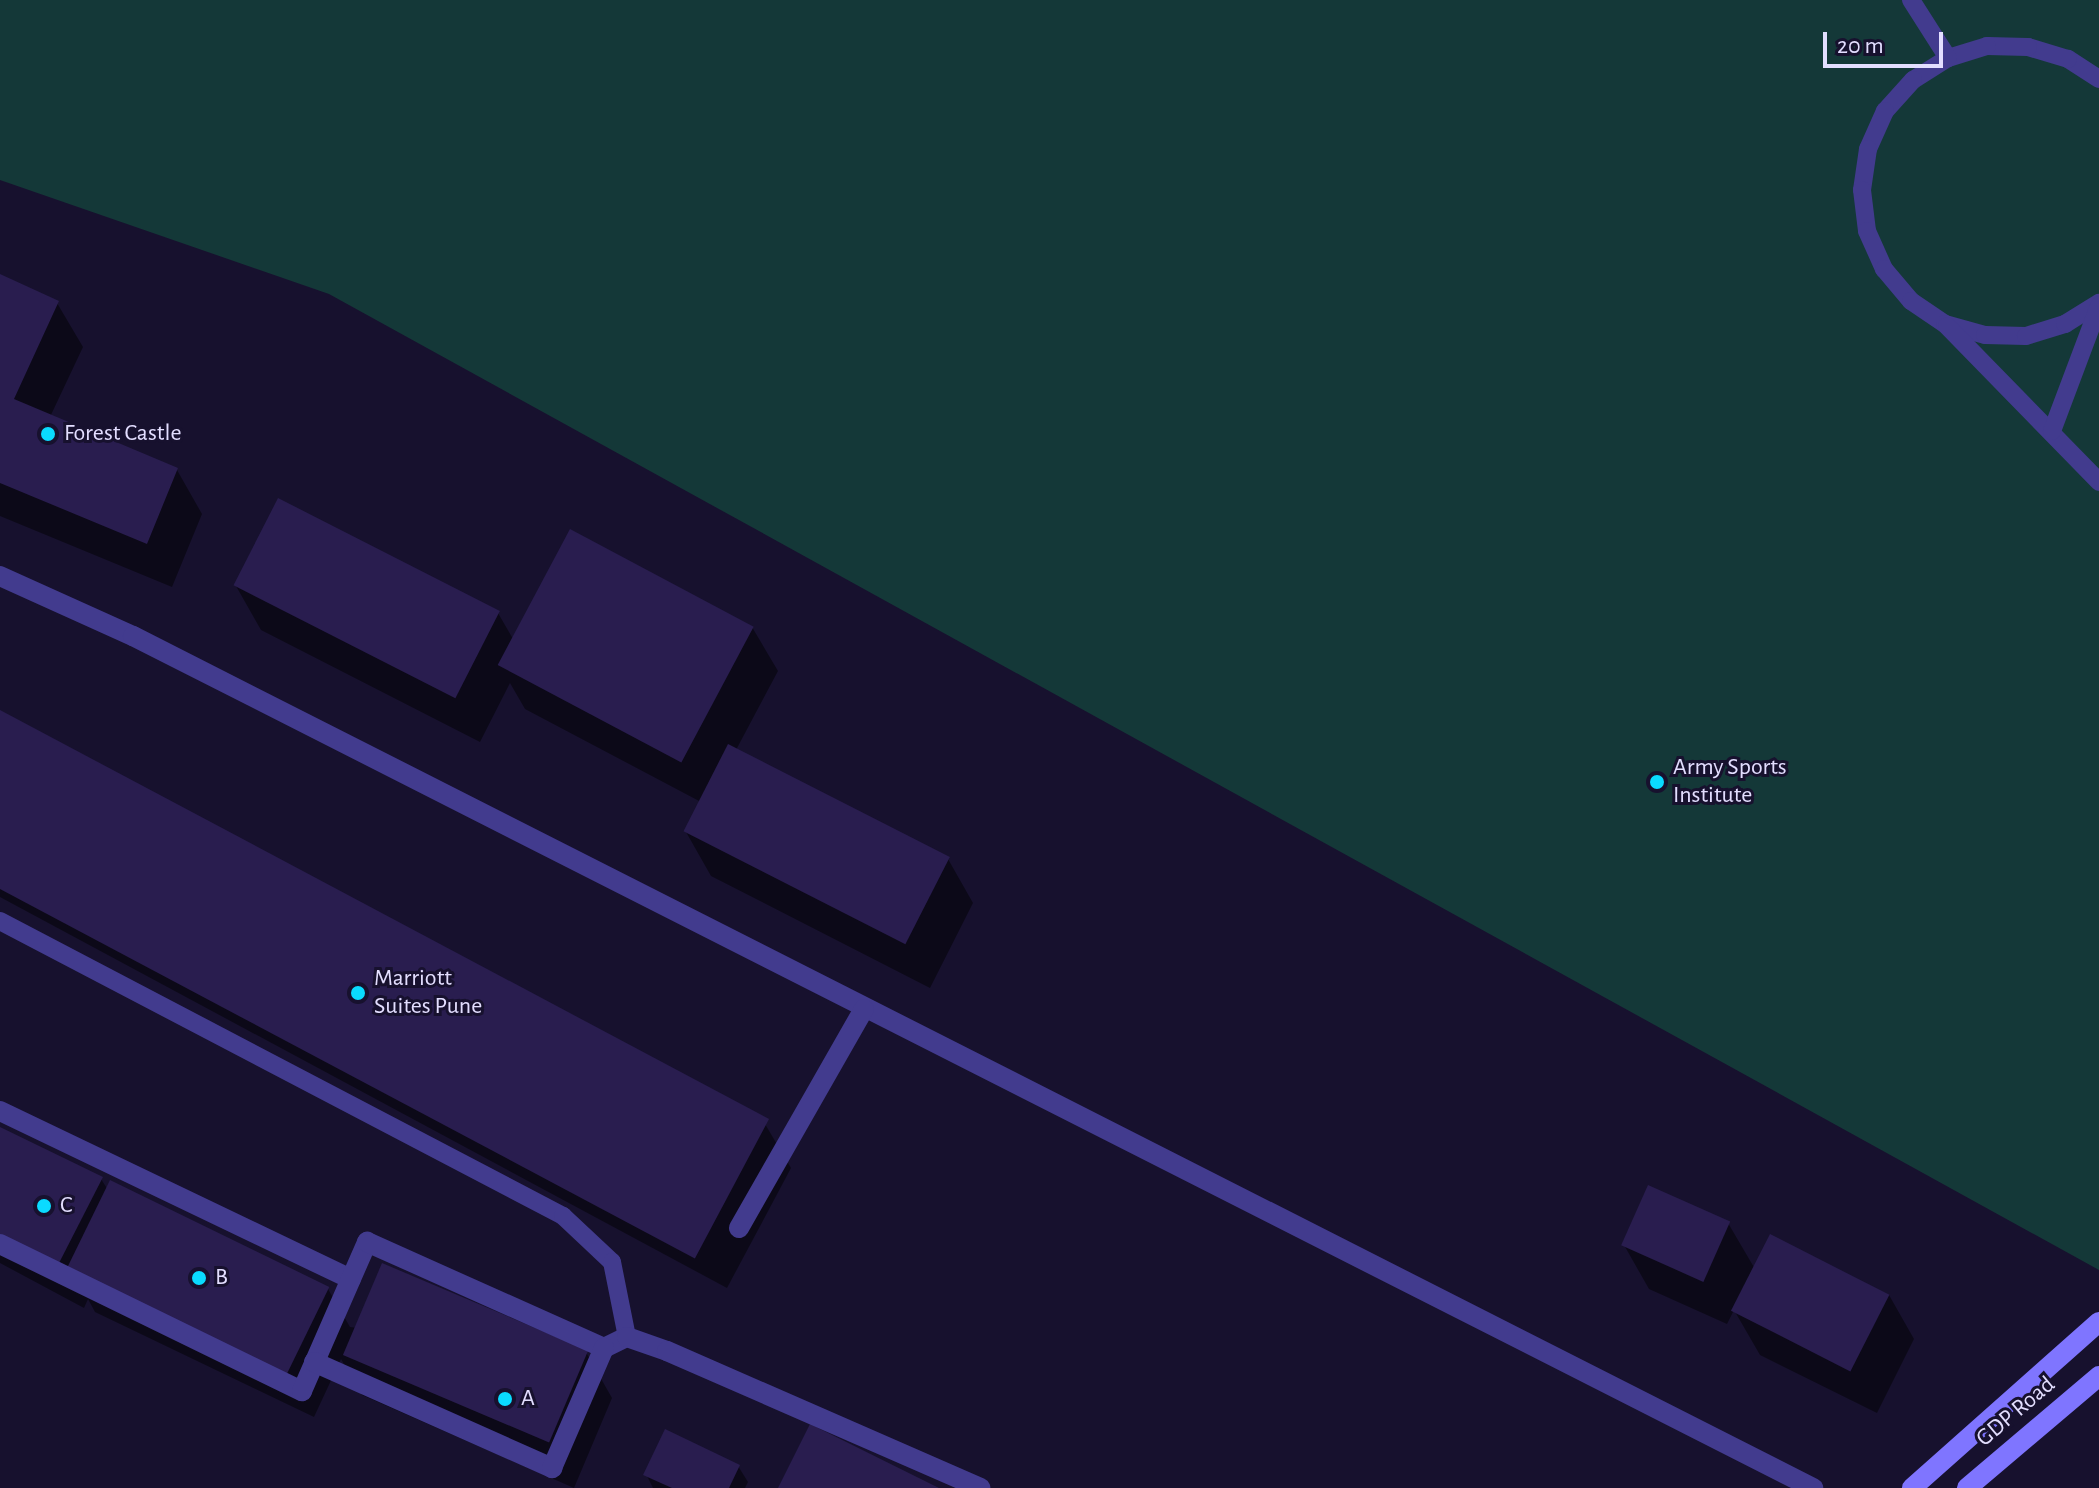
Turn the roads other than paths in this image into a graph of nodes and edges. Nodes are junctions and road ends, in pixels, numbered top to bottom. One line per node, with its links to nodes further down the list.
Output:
1 (1911, 0): 2 (lane)
2 (1948, 58): 3 (lane); 5 (lane)
3 (2099, 79)
4 (2099, 304): 5 (lane); 6 (lane)
5 (1945, 324): 6 (lane)
6 (2052, 431): 7 (lane)
7 (2099, 482)
8 (0, 576): 10 (street)
9 (0, 921): 16 (lane)
10 (864, 1009): 12 (street); 21 (street)
11 (0, 1111): 14 (street)
12 (739, 1228)
13 (0, 1244): 18 (street)
14 (351, 1279): 17 (street); 18 (street)
15 (2099, 1322): 22 (main road)
16 (627, 1337): 17 (street); 20 (street)
17 (604, 1348): 18 (street)
18 (314, 1362)
19 (2099, 1376): 23 (main road, GDP Road)
20 (980, 1488)
21 (1813, 1488)
22 (1912, 1488)
23 (1967, 1488)

